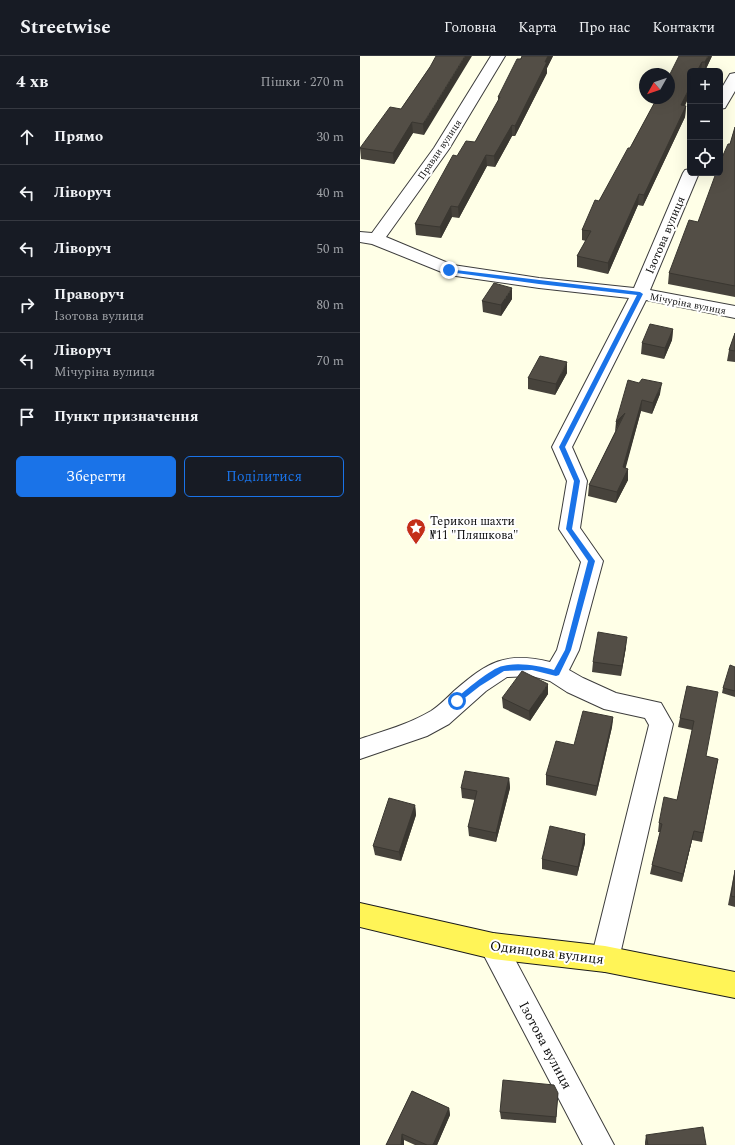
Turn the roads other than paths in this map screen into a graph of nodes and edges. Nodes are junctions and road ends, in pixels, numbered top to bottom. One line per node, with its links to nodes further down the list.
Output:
1 (498, 56): 5 (street, Правди вулиця)
2 (735, 77): 3 (street)
3 (721, 104)
4 (690, 176): 6 (street, Ізотова вулиця)
5 (368, 238): 6 (street, Мічуріна вулиця)
6 (640, 294): 7 (street, Мічуріна вулиця); 8 (street, Ізотова вулиця)
7 (735, 312)
8 (556, 674): 9 (street); 12 (street)
9 (360, 749)
10 (360, 915): 11 (main road, Одинцова вулиця)
11 (493, 946): 12 (main road, Одинцова вулиця); 14 (street, Ізотова вулиця)
12 (605, 959): 13 (main road, Одинцова вулиця)
13 (735, 985)
14 (599, 1145)

